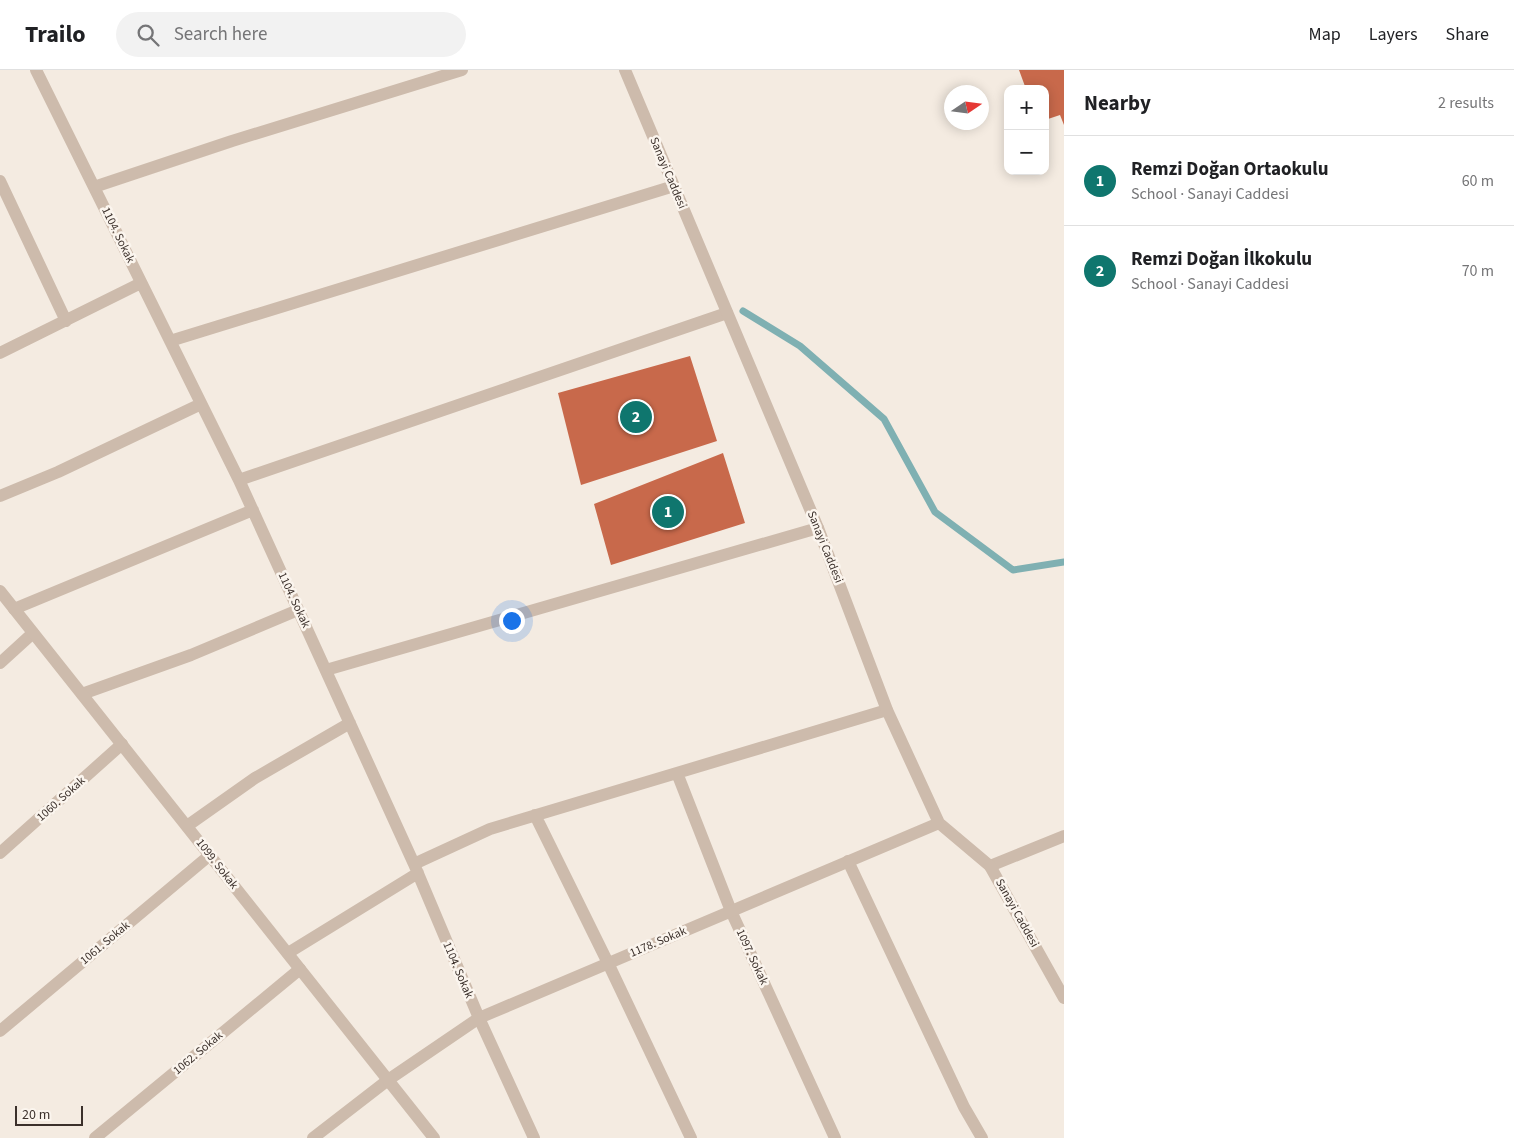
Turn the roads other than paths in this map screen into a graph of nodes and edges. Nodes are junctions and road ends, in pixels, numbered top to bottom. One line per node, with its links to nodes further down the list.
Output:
1 (36, 70): 6 (street, 1104. Sokak)
2 (462, 70): 6 (street)
3 (625, 70): 5 (street, Sanayi Caddesi)
4 (0, 181): 9 (street)
5 (674, 186): 8 (street, Sanayi Caddesi); 10 (street)
6 (94, 187): 7 (street, 1104. Sokak)
7 (141, 283): 9 (street); 10 (street, 1104. Sokak)
8 (727, 313): 13 (street); 16 (street, Sanayi Caddesi)
9 (66, 321): 11 (street)
10 (170, 341): 12 (street, 1104. Sokak)
11 (0, 353)
12 (201, 404): 13 (street, 1104. Sokak); 14 (street)
13 (239, 480): 15 (street, 1104. Sokak)
14 (0, 496)
15 (253, 510): 18 (street); 19 (street, 1104. Sokak)
16 (818, 528): 22 (street); 24 (street, Sanayi Caddesi)
17 (0, 591): 18 (street, 1099. Sokak)
18 (14, 609): 20 (street, 1099. Sokak)
19 (298, 610): 22 (street, 1104. Sokak); 23 (street)
20 (33, 633): 21 (street); 23 (street, 1099. Sokak)
21 (0, 663)
22 (326, 670): 25 (street, 1104. Sokak)
23 (82, 694): 26 (street, 1099. Sokak)
24 (887, 710): 27 (street); 29 (street, Sanayi Caddesi)
25 (350, 723): 30 (street); 36 (street, 1104. Sokak)
26 (122, 744): 30 (street, 1099. Sokak); 32 (street, 1060. Sokak)
27 (677, 773): 28 (street); 37 (street, 1097. Sokak)
28 (535, 815): 36 (street); 39 (street)
29 (939, 823): 34 (street, 1178. Sokak); 35 (street, Sanayi Caddesi)
30 (187, 826): 33 (street, 1099. Sokak)
31 (1064, 836): 35 (street)
32 (0, 853)
33 (210, 855): 38 (street, 1099. Sokak); 43 (street, 1061. Sokak)
34 (848, 861): 37 (street, 1178. Sokak); 51 (street)
35 (990, 866): 41 (street, Sanayi Caddesi)
36 (416, 868): 38 (street); 42 (street, 1104. Sokak)
37 (730, 911): 39 (street, 1178. Sokak); 50 (street, 1097. Sokak)
38 (288, 953): 40 (street, 1099. Sokak)
39 (608, 963): 42 (street, 1178. Sokak); 49 (street)
40 (300, 969): 44 (street, 1099. Sokak); 45 (street, 1062. Sokak)
41 (1064, 998)
42 (479, 1018): 44 (street, 1178. Sokak); 48 (street, 1104. Sokak)
43 (0, 1031)
44 (388, 1080): 46 (street, 1178. Sokak); 47 (street, 1099. Sokak)
45 (95, 1138)
46 (313, 1138)
47 (434, 1138)
48 (534, 1138)
49 (691, 1138)
50 (835, 1138)
51 (982, 1138)

